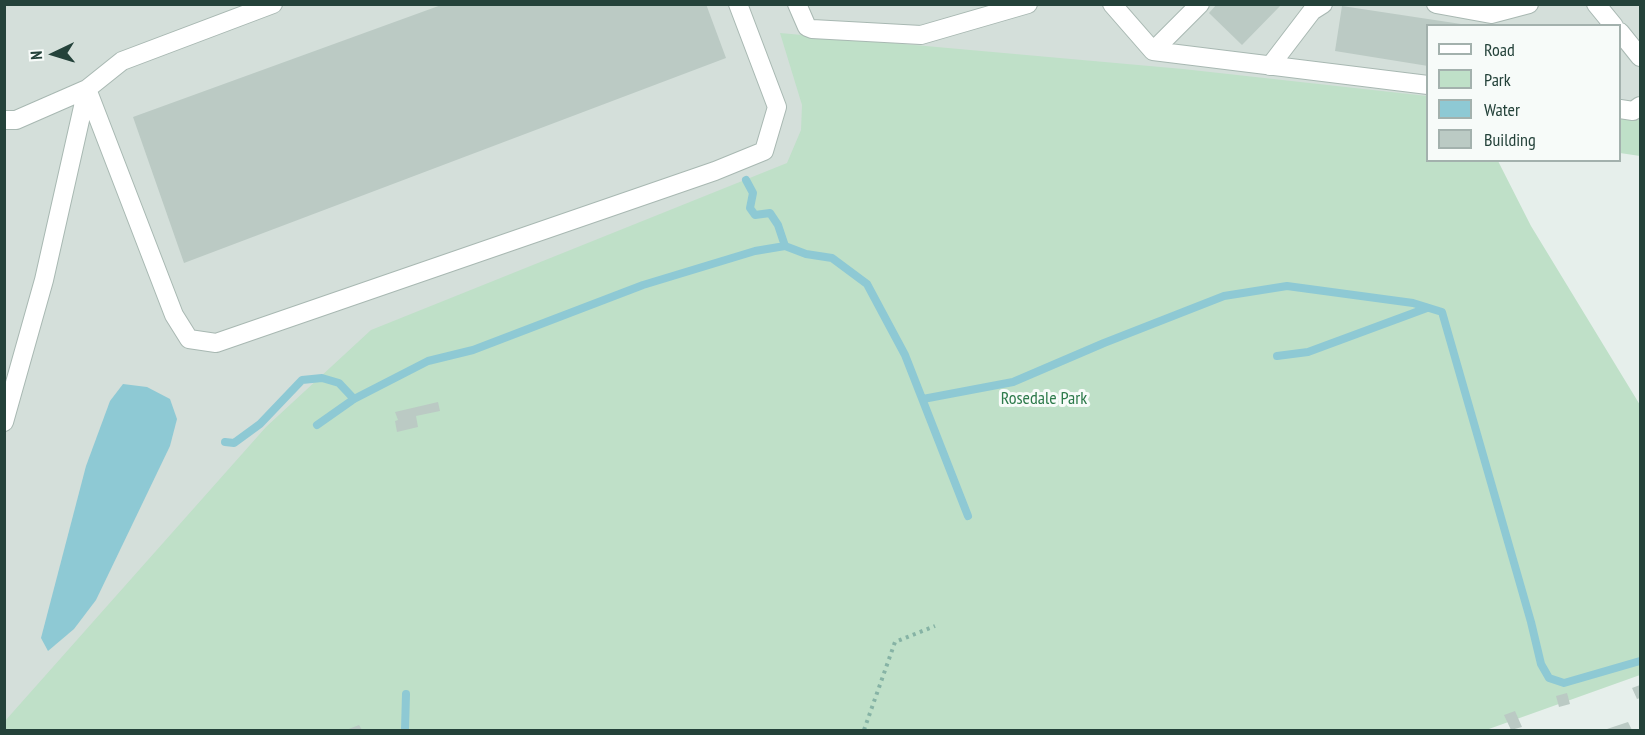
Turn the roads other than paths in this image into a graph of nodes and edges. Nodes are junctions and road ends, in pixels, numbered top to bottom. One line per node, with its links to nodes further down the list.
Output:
1 (273, 4): 17 (lane)
2 (738, 4): 17 (lane)
3 (797, 4): 4 (lane)
4 (1028, 4)
5 (1112, 4): 13 (lane)
6 (1200, 4): 13 (lane)
7 (1323, 4): 15 (lane)
8 (1436, 4): 9 (lane)
9 (1529, 4)
10 (1596, 4): 11 (lane)
11 (1612, 24)
12 (1621, 33): 14 (lane)
13 (1153, 51): 15 (lane)
14 (1641, 57)
15 (1270, 66): 16 (lane)
16 (1426, 85)
17 (87, 89): 20 (lane); 21 (lane)
18 (1641, 106): 19 (lane)
19 (1621, 109)
20 (4, 120)
21 (4, 422)

